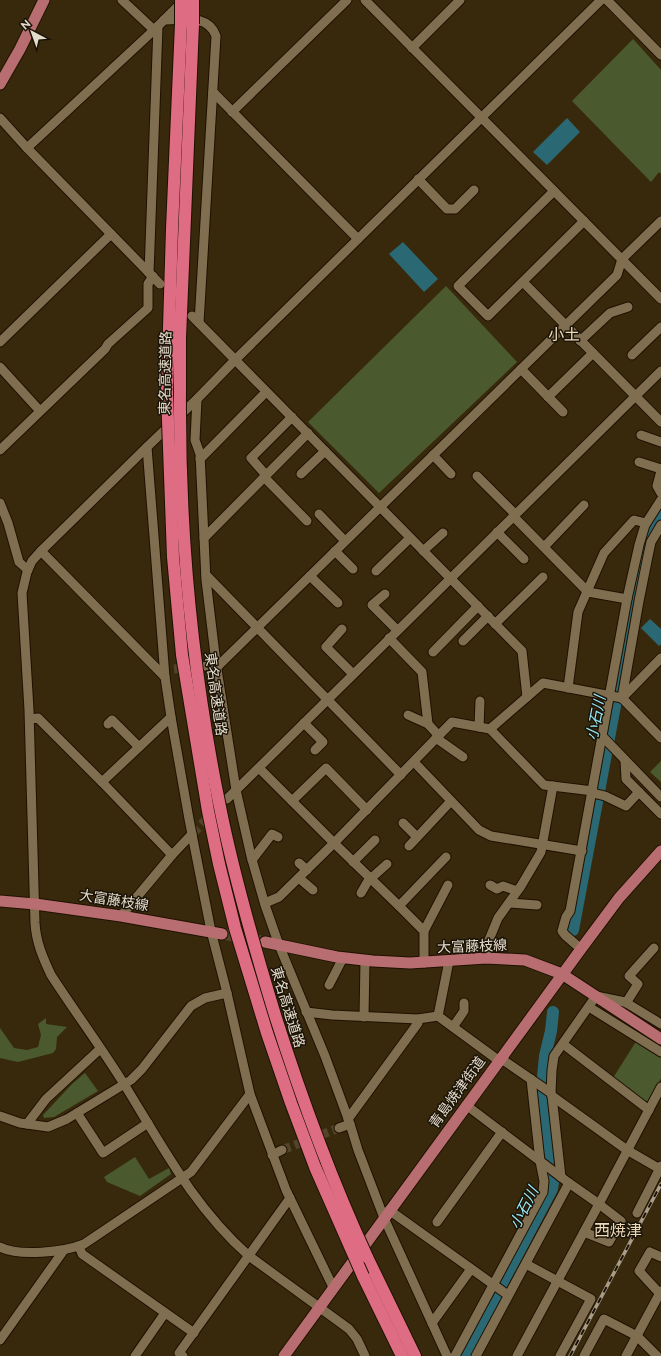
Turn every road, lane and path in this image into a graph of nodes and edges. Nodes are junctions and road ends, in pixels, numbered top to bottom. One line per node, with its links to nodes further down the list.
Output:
1 (44, 0): 16 (main road)
2 (122, 0): 13 (street)
3 (173, 0): 11 (street)
4 (183, 0): 11 (street); 12 (highway, 東名高速道路, bridge)
5 (193, 0): 12 (highway, 東名高速道路, bridge)
6 (348, 0): 18 (street)
7 (365, 0): 14 (street)
8 (460, 0): 14 (street)
9 (601, 0): 19 (street)
10 (607, 0): 15 (street)
11 (173, 12): 13 (street)
12 (187, 24): 259 (highway, 東名高速道路, bridge); 260 (highway, 東名高速道路, bridge)
13 (159, 26): 17 (street); 21 (street); 30 (street)
14 (412, 48): 19 (street)
15 (661, 55)
16 (0, 84)
17 (213, 92): 18 (street); 36 (street)
18 (232, 112): 28 (street)
19 (481, 117): 22 (street); 24 (street)
20 (0, 118): 21 (street)
21 (27, 148): 27 (street)
22 (418, 179): 23 (street); 28 (street)
23 (474, 190)
24 (554, 191): 25 (street); 31 (street)
25 (584, 221): 29 (street); 31 (street)
26 (661, 221): 29 (street)
27 (111, 234): 30 (street); 40 (street)
28 (358, 239): 43 (street)
29 (622, 260): 33 (street); 37 (street)
30 (151, 275): 32 (street); 51 (street)
31 (523, 282): 37 (street)
32 (160, 284)
33 (661, 299)
34 (628, 307): 39 (street)
35 (192, 316): 36 (street)
36 (199, 323): 43 (street)
37 (565, 325): 39 (street); 45 (street)
38 (661, 327): 42 (street)
39 (580, 341): 41 (street)
40 (0, 342)
41 (593, 353): 48 (street); 49 (street)
42 (632, 355)
43 (235, 360): 47 (street); 50 (street)
44 (0, 367): 51 (street)
45 (520, 369): 49 (street); 61 (street)
46 (661, 371): 48 (street)
47 (266, 392): 53 (street); 62 (street)
48 (635, 396): 54 (street); 75 (street)
49 (548, 397): 52 (street)
50 (197, 399): 58 (street); 62 (street)
51 (40, 411): 59 (street)
52 (562, 412)
53 (292, 417): 55 (street); 67 (street)
54 (661, 422)
55 (308, 433): 60 (street); 67 (street)
56 (641, 435): 57 (street)
57 (661, 442)
58 (147, 447): 86 (street); 112 (street)
59 (0, 450)
60 (325, 451): 65 (street); 73 (street)
61 (433, 455): 66 (street); 73 (street)
62 (200, 459): 81 (street)
63 (639, 462): 64 (street)
64 (661, 470): 69 (street)
65 (301, 474)
66 (451, 474)
67 (265, 476): 76 (street); 81 (street)
68 (477, 476): 75 (street)
69 (661, 492)
70 (661, 500): 77 (street)
71 (0, 503): 90 (street)
72 (584, 505): 84 (street)
73 (380, 507): 82 (street); 83 (street)
74 (319, 514): 83 (street)
75 (514, 515): 79 (street); 84 (street)
76 (307, 521)
77 (646, 523): 96 (street); 98 (street)
78 (661, 527): 117 (street)
79 (497, 532): 88 (street); 95 (street)
80 (443, 533): 87 (street)
81 (204, 538): 92 (street)
82 (410, 538): 87 (street); 91 (street)
83 (345, 541): 85 (street)
84 (544, 546): 96 (street)
85 (335, 550): 89 (street); 93 (street)
86 (41, 551): 90 (street); 112 (street)
87 (424, 551): 95 (street)
88 (524, 559)
89 (353, 569)
90 (28, 570): 122 (street)
91 (376, 571)
92 (206, 575): 103 (street); 110 (street)
93 (310, 576): 99 (street); 103 (street)
94 (543, 577): 102 (street)
95 (450, 578): 100 (street); 105 (street)
96 (588, 592): 98 (street); 114 (street)
97 (385, 594): 105 (street)
98 (627, 599): 115 (street)
99 (338, 603)
100 (478, 606): 101 (street); 108 (street)
101 (488, 616): 102 (street); 107 (street)
102 (495, 624): 116 (street)
103 (258, 627): 110 (street); 118 (street)
104 (342, 629): 113 (street)
105 (397, 630): 106 (street)
106 (389, 638): 113 (street); 125 (street)
107 (464, 641)
108 (433, 652)
109 (661, 658): 117 (street)
110 (216, 665): 111 (street); 140 (street)
111 (205, 666)
112 (168, 672): 121 (street)
113 (353, 674): 118 (street)
114 (568, 688): 115 (street); 116 (street)
115 (611, 696): 117 (street); 129 (street)
116 (527, 697): 127 (street)
117 (622, 698): 130 (street)
118 (328, 699): 123 (street); 137 (street)
119 (480, 701): 126 (street)
120 (408, 716): 125 (street)
121 (170, 717): 131 (street); 150 (street)
122 (30, 719): 138 (street); 176 (street)
123 (304, 723): 132 (street); 136 (street)
124 (108, 724): 131 (street)
125 (428, 724): 128 (street)
126 (479, 726): 127 (street); 128 (street)
127 (490, 728): 139 (street)
128 (437, 737): 133 (street); 135 (street)
129 (603, 737): 134 (street); 141 (street)
130 (661, 738)
131 (139, 747): 138 (street)
132 (315, 750)
133 (463, 757)
134 (625, 760): 142 (street); 143 (street)
135 (414, 762): 137 (street); 146 (street)
136 (259, 768): 140 (street); 145 (street)
137 (401, 775): 147 (street)
138 (102, 782): 159 (street)
139 (553, 786): 141 (street); 155 (street)
140 (236, 790): 144 (street); 161 (street)
141 (593, 792): 142 (street); 157 (street)
142 (639, 792): 148 (street)
143 (661, 797)
144 (227, 799)
145 (292, 801): 147 (street); 154 (street)
146 (451, 801): 152 (street); 155 (street)
147 (367, 810): 154 (street)
148 (661, 814)
149 (403, 823): 152 (street)
150 (192, 834): 159 (street); 181 (street)
151 (278, 837): 161 (street)
152 (417, 837): 156 (street)
153 (375, 840): 162 (street)
154 (334, 843): 162 (street); 165 (street)
155 (543, 844): 157 (street); 171 (street)
156 (409, 846)
157 (582, 851): 184 (street)
158 (661, 851): 184 (main road, 青島焼津街道)
159 (172, 855): 179 (street)
160 (446, 857): 178 (street)
161 (252, 860): 174 (street)
162 (353, 862): 167 (street)
163 (299, 863): 165 (street)
164 (387, 864): 167 (street)
165 (307, 870): 166 (street)
166 (299, 878): 170 (street); 174 (street)
167 (371, 879): 172 (street); 178 (street)
168 (448, 885): 180 (street)
169 (490, 885): 171 (street)
170 (313, 890)
171 (516, 891): 175 (street)
172 (361, 893)
173 (0, 901): 176 (main road, 大富藤枝線)
174 (265, 903): 183 (street)
175 (510, 903): 177 (street); 187 (street)
176 (34, 904): 179 (main road, 大富藤枝線); 206 (street)
177 (537, 905)
178 (399, 906): 180 (street)
179 (121, 916): 181 (main road, 大富藤枝線)
180 (424, 931): 190 (street)
181 (216, 933): 193 (street)
182 (265, 942): 183 (main road, 大富藤枝線)
183 (279, 945): 186 (main road, 大富藤枝線); 198 (street)
184 (581, 948): 191 (main road, 青島焼津街道)
185 (654, 948): 196 (street)
186 (343, 958): 188 (main road, 大富藤枝線); 192 (street)
187 (486, 958): 189 (main road, 大富藤枝線); 191 (main road, 大富藤枝線)
188 (366, 960): 190 (main road, 大富藤枝線); 200 (street)
189 (449, 961): 190 (main road, 大富藤枝線); 199 (street)
190 (424, 963)
191 (562, 974): 194 (main road, 大富藤枝線); 208 (main road, 青島焼津街道)
192 (329, 986)
193 (227, 993): 210 (street); 213 (street)
194 (596, 996): 196 (street); 197 (street); 204 (main road, 大富藤枝線)
195 (464, 1003): 203 (street)
196 (626, 1003): 202 (street)
197 (589, 1007): 205 (street); 207 (street)
198 (306, 1012): 200 (street); 218 (street)
199 (438, 1016): 201 (street); 203 (street)
200 (364, 1017): 201 (street)
201 (418, 1019): 218 (street)
202 (661, 1024)
203 (453, 1027): 208 (street)
204 (658, 1037)
205 (563, 1044): 212 (street); 215 (street)
206 (100, 1049): 210 (street); 220 (street)
207 (661, 1052)
208 (499, 1059): 209 (street); 214 (main road, 青島焼津街道)
209 (533, 1080): 212 (street); 226 (street)
210 (124, 1084): 216 (street); 219 (street)
211 (661, 1087): 215 (street)
212 (550, 1093): 224 (street); 228 (street)
213 (250, 1094): 225 (street); 229 (street)
214 (466, 1105): 222 (street); 234 (main road, 青島焼津街道)
215 (649, 1110): 224 (street)
216 (77, 1113): 219 (street); 220 (street)
217 (0, 1116): 220 (street)
218 (349, 1121): 221 (street); 234 (street)
219 (148, 1123): 229 (street)
220 (28, 1124)
221 (338, 1128)
222 (502, 1132): 226 (street); 235 (street)
223 (282, 1150): 225 (street)
224 (626, 1150): 227 (street); 232 (street)
225 (272, 1155): 231 (street)
226 (540, 1161): 228 (street); 245 (street)
227 (660, 1168): 233 (street)
228 (561, 1177): 230 (street)
229 (182, 1178): 237 (street); 240 (street)
230 (569, 1183): 232 (street); 242 (street)
231 (290, 1198): 240 (street); 246 (street)
232 (599, 1204): 236 (street); 236 (street)
233 (637, 1213)
234 (387, 1214): 243 (street); 246 (main road, 青島焼津街道); 251 (street)
235 (437, 1222)
236 (584, 1232): 244 (street)
237 (79, 1246): 239 (street); 250 (street)
238 (0, 1247): 239 (street)
239 (64, 1250): 254 (street)
240 (249, 1256): 249 (street); 252 (street)
241 (661, 1257): 247 (street)
242 (526, 1264): 244 (street); 248 (street)
243 (471, 1269): 245 (street); 251 (street)
244 (557, 1281): 264 (street); 265 (street)
245 (494, 1285): 248 (street); 262 (street)
246 (333, 1287): 249 (main road, 青島焼津街道)
247 (660, 1293): 253 (street)
248 (508, 1295): 263 (street)
249 (319, 1307): 257 (main road, 青島焼津街道); 258 (street)
250 (165, 1313): 252 (street); 255 (street)
251 (432, 1323): 261 (street)
252 (194, 1332): 256 (street)
253 (637, 1336): 266 (street); 267 (street); 268 (street)
254 (0, 1340)
255 (135, 1356)
256 (183, 1356)
257 (284, 1356)
258 (365, 1356)
259 (402, 1356)
260 (415, 1356)
261 (447, 1356)
262 (455, 1356)
263 (476, 1356)
264 (517, 1356)
265 (560, 1356)
266 (584, 1356)
267 (626, 1356)
268 (657, 1356)

